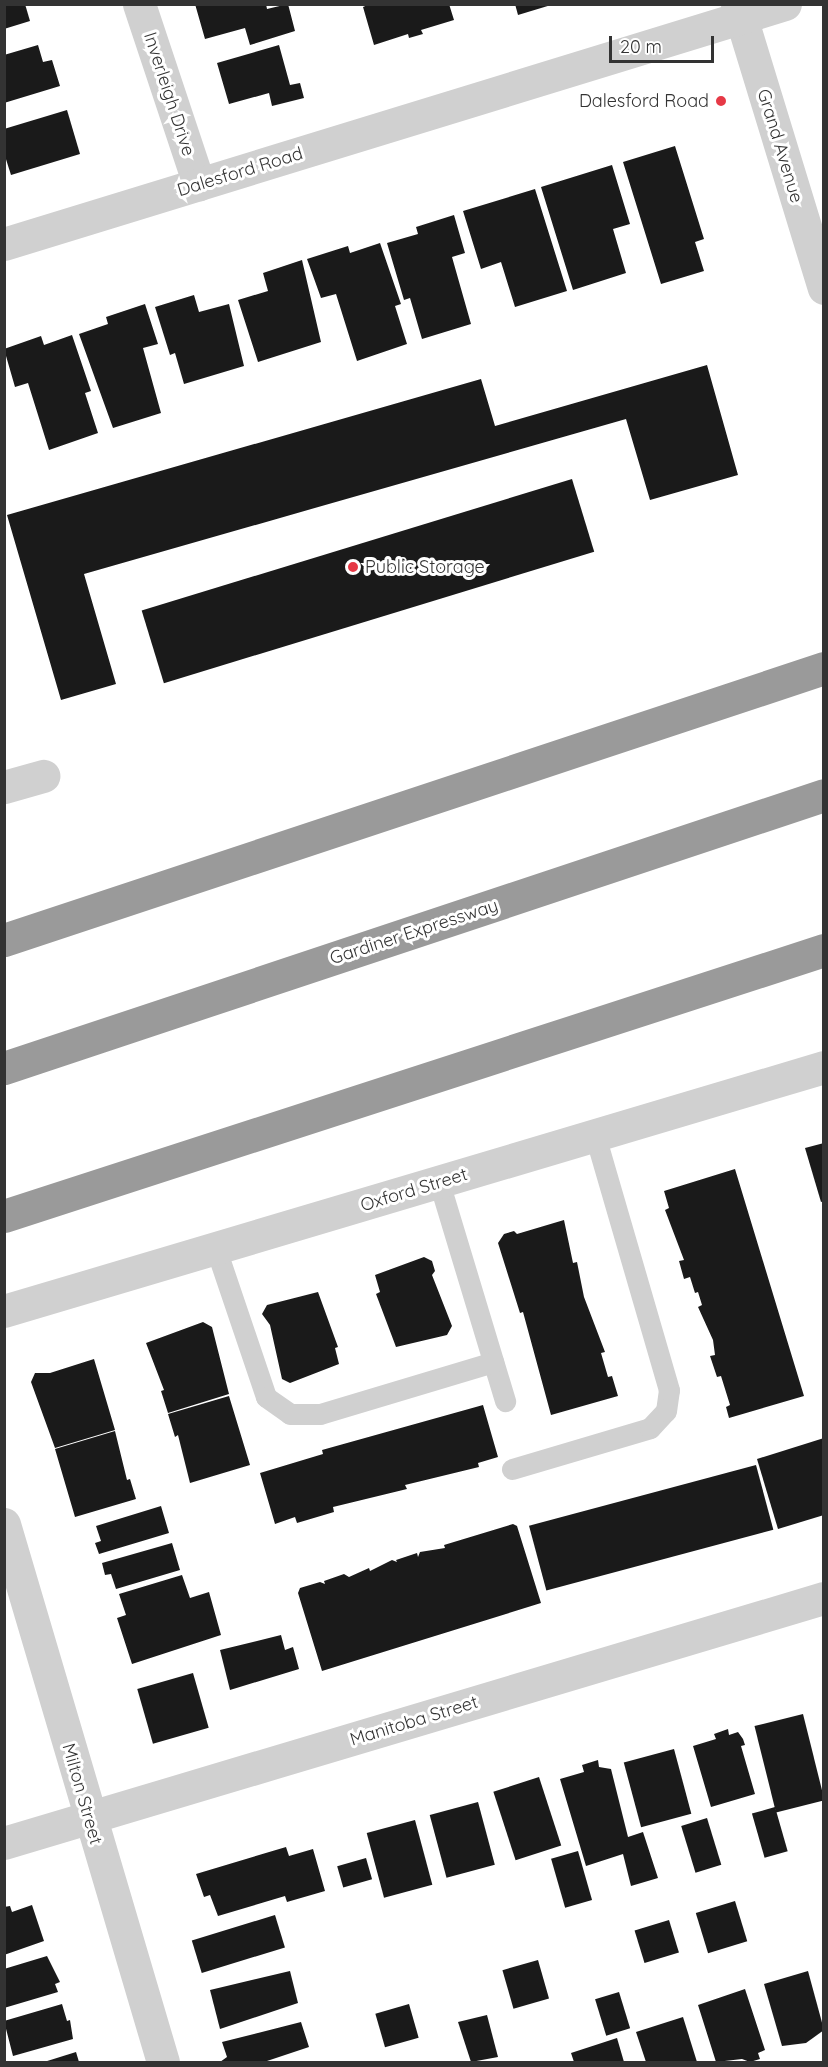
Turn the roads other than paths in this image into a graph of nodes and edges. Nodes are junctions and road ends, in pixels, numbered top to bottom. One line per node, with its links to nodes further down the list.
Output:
1 (139, 4): 4 (street, Inverleigh Drive)
2 (785, 4): 3 (street, Dalesford Road)
3 (739, 11): 4 (street, Dalesford Road); 6 (street, Grand Avenue)
4 (199, 184): 5 (street, Dalesford Road)
5 (4, 244)
6 (824, 288)
7 (824, 668): 11 (highway)
8 (43, 776): 9 (street)
9 (4, 787)
10 (824, 795): 14 (highway, Gardiner Expressway)
11 (4, 940)
12 (824, 950): 17 (highway)
13 (824, 1067): 15 (street, Oxford Street)
14 (4, 1068)
15 (595, 1135): 16 (street, Oxford Street); 22 (lane)
16 (439, 1182): 18 (street, Oxford Street); 20 (lane)
17 (4, 1216)
18 (216, 1249): 19 (street, Oxford Street); 20 (lane)
19 (4, 1311)
20 (493, 1362): 21 (lane)
21 (505, 1401)
22 (512, 1469)
23 (4, 1524): 25 (street, Milton Street)
24 (824, 1598): 25 (street, Manitoba Street)
25 (89, 1818): 26 (street, Manitoba Street); 27 (street, Milton Street)
26 (4, 1843)
27 (163, 2062)

